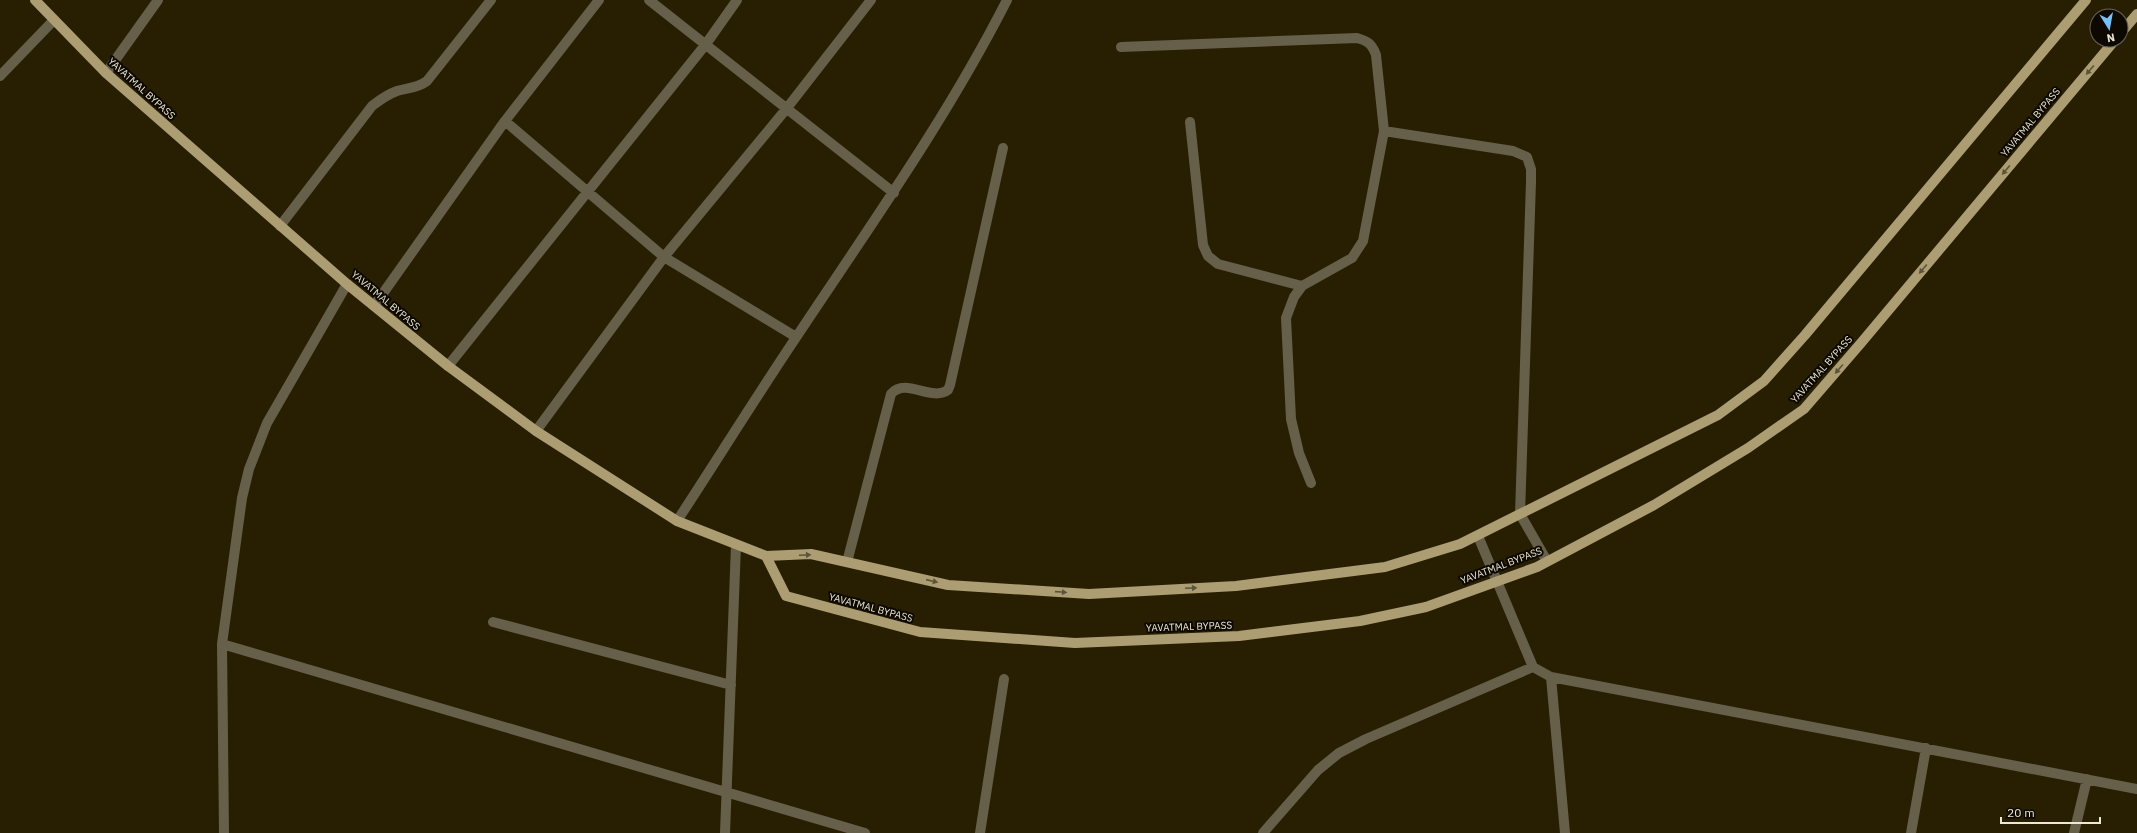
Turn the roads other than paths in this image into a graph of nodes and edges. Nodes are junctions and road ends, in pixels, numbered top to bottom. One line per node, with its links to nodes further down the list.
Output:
1 (35, 0): 11 (main road, YAVATMAL BYPASS)
2 (158, 0): 16 (street)
3 (491, 0): 25 (street)
4 (599, 0): 19 (street)
5 (649, 0): 13 (street)
6 (737, 0): 13 (street)
7 (871, 0): 18 (street)
8 (1007, 0): 24 (street)
9 (2086, 0): 34 (main road, YAVATMAL BYPASS)
10 (2137, 14): 12 (main road)
11 (53, 21): 16 (main road, YAVATMAL BYPASS); 17 (street)
12 (2129, 24)
13 (706, 44): 18 (street); 23 (street)
14 (1121, 46): 21 (street)
15 (2108, 48): 40 (main road, YAVATMAL BYPASS, one-way to 40)
16 (106, 73): 25 (main road, YAVATMAL BYPASS)
17 (0, 76)
18 (787, 108): 24 (street); 26 (street)
19 (505, 121): 23 (street); 29 (street)
20 (1190, 122): 28 (street)
21 (1384, 131): 28 (street); 34 (street)
22 (1003, 148): 39 (street)
23 (587, 191): 26 (street); 31 (street)
24 (894, 192): 30 (street)
25 (280, 226): 27 (main road, YAVATMAL BYPASS)
26 (664, 257): 30 (street); 32 (street)
27 (347, 284): 29 (main road, YAVATMAL BYPASS); 43 (street)
28 (1302, 286): 33 (street)
29 (374, 306): 31 (main road, YAVATMAL BYPASS)
30 (796, 337): 35 (street)
31 (448, 366): 32 (main road, YAVATMAL BYPASS)
32 (536, 431): 35 (main road, YAVATMAL BYPASS)
33 (1311, 483)
34 (1520, 514): 36 (main road, YAVATMAL BYPASS); 40 (street)
35 (677, 521): 37 (main road, YAVATMAL BYPASS)
36 (1478, 536): 39 (main road, YAVATMAL BYPASS, one-way to 36); 41 (street)
37 (736, 545): 38 (main road, YAVATMAL BYPASS); 47 (street)
38 (766, 556): 39 (main road, YAVATMAL BYPASS, one-way to 39); 41 (main road, YAVATMAL BYPASS)
39 (847, 562)
40 (1547, 562): 41 (main road, YAVATMAL BYPASS)
41 (1498, 580): 44 (street)
42 (493, 622): 47 (street)
43 (222, 644): 51 (street); 52 (street)
44 (1533, 667): 45 (street); 56 (street)
45 (1551, 677): 48 (street); 57 (street)
46 (1004, 679): 55 (street)
47 (731, 685): 51 (street)
48 (1926, 748): 49 (street); 58 (street)
49 (2088, 779): 50 (street); 59 (street)
50 (2137, 789)
51 (728, 794): 53 (street); 54 (street)
52 (224, 833)
53 (725, 833)
54 (865, 833)
55 (980, 833)
56 (1263, 833)
57 (1565, 833)
58 (1911, 833)
59 (2074, 833)

